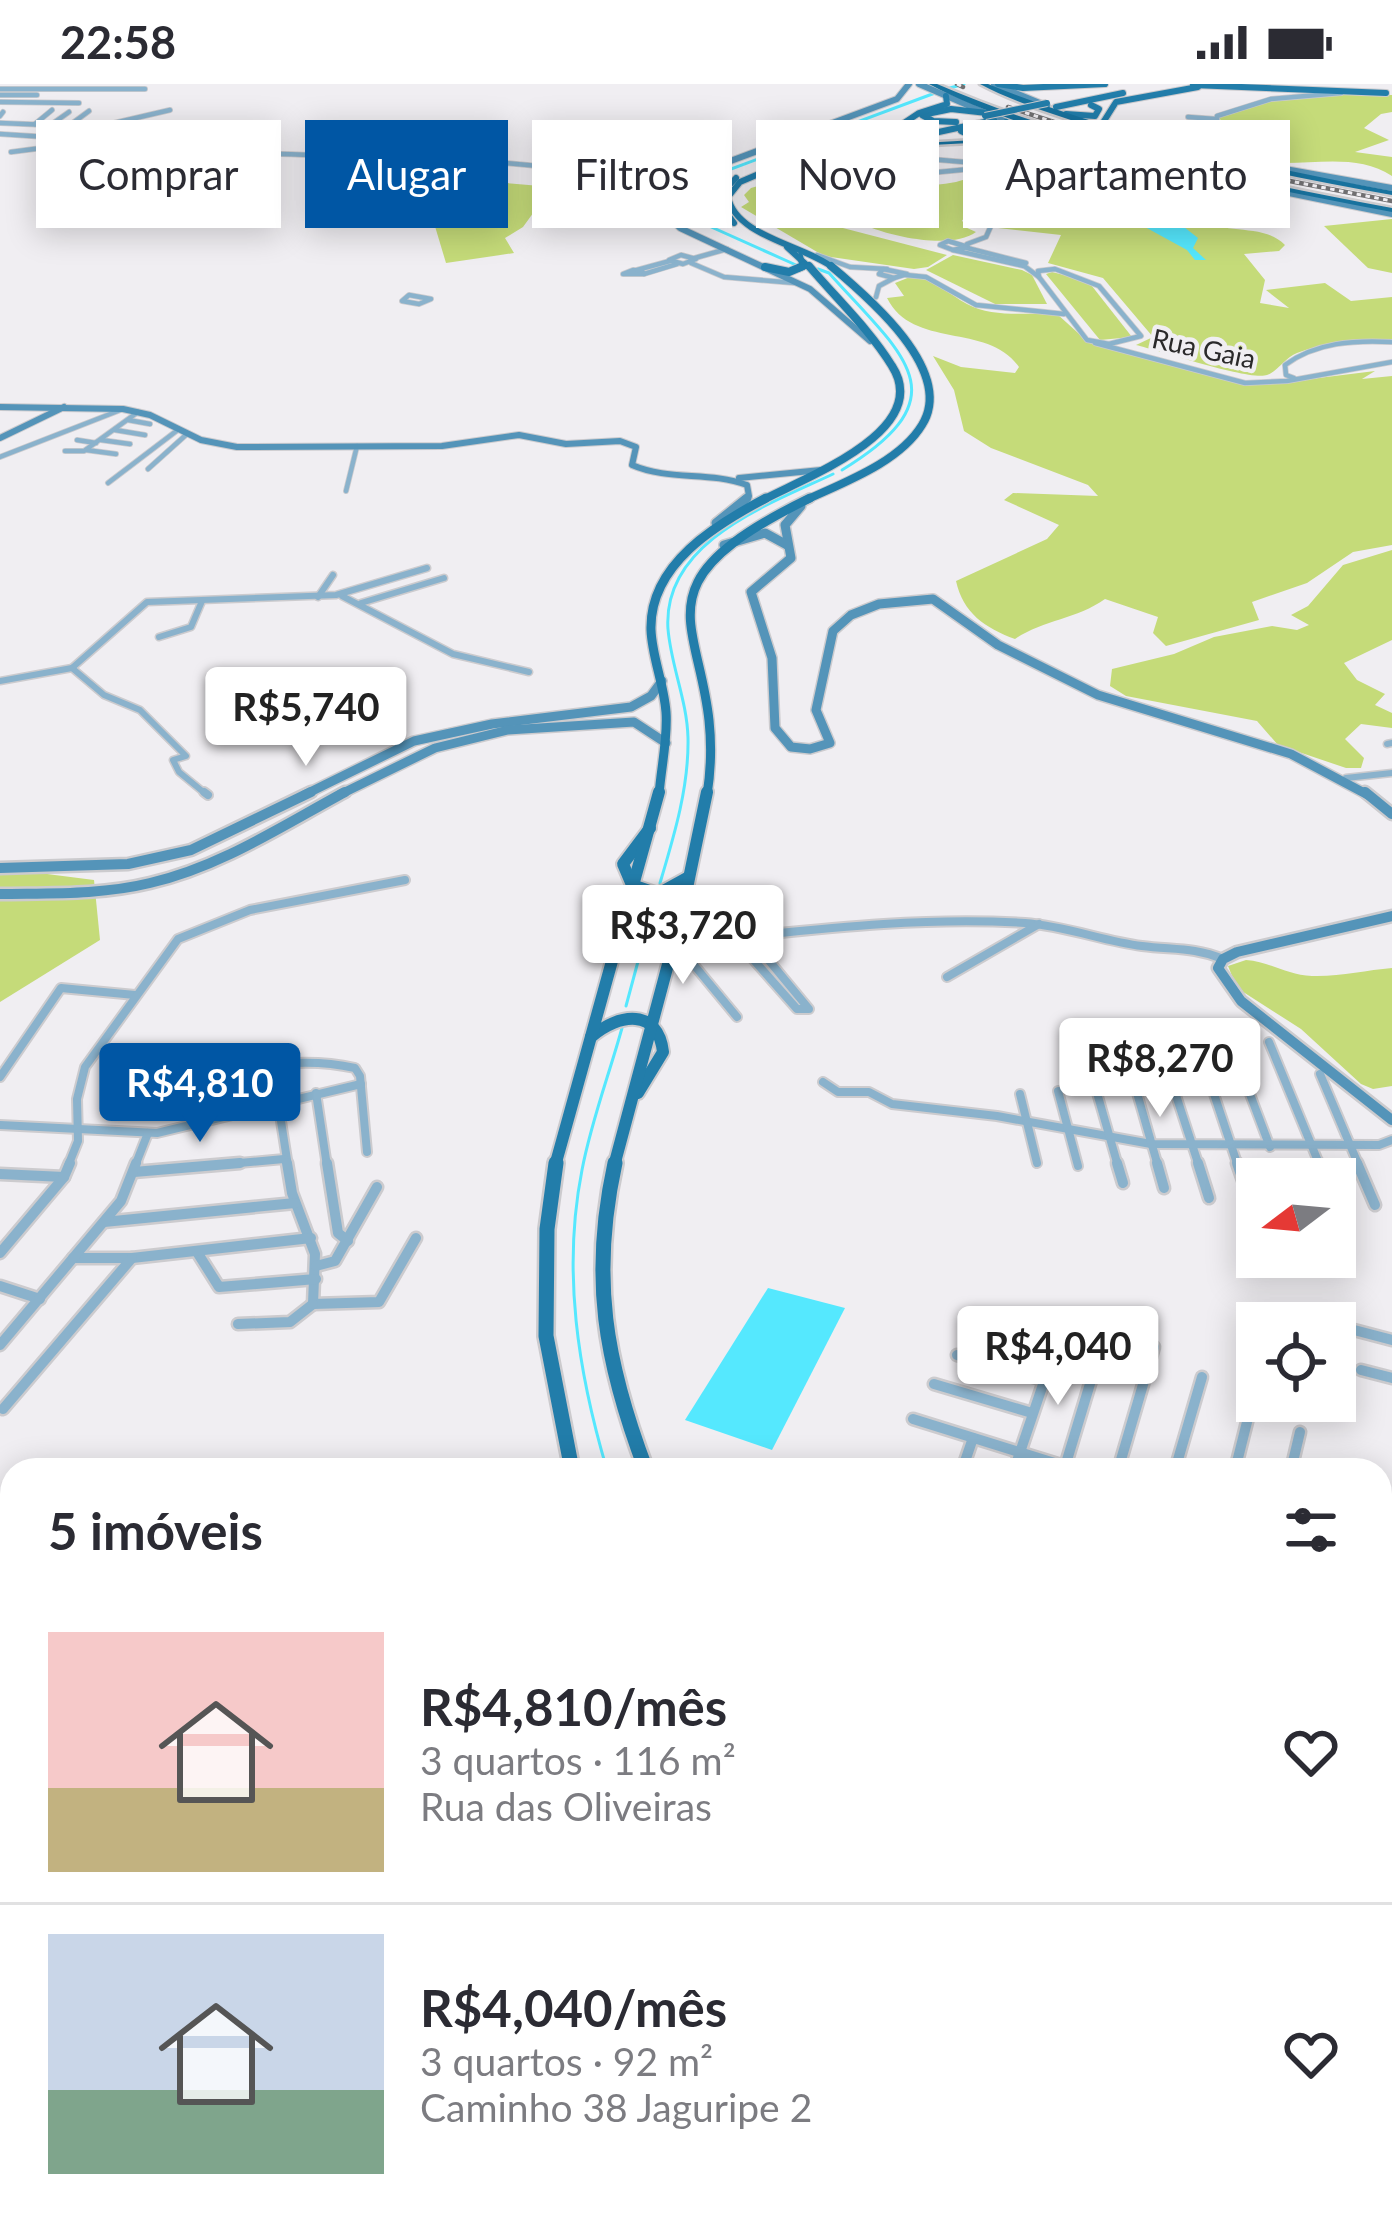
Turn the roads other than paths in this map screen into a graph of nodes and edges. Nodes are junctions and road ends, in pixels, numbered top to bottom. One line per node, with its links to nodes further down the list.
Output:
1 (40, 84): 13 (street)
2 (909, 84): 62 (main road)
3 (919, 84): 17 (main road)
4 (983, 84): 14 (highway)
5 (1105, 84): 14 (main road)
6 (1164, 84): 23 (main road)
7 (1211, 84): 9 (main road)
8 (1333, 84): 19 (main road)
9 (1193, 85): 10 (main road); 23 (main road)
10 (1247, 85): 11 (main road); 50 (main road)
11 (1313, 85): 18 (main road); 19 (main road); 34 (street)
12 (72, 86): 13 (street); 15 (street)
13 (27, 87): 16 (street)
14 (998, 87): 21 (highway); 48 (highway)
15 (145, 89)
16 (1, 91): 20 (street); 22 (street)
17 (941, 91): 33 (main road); 42 (main road); 47 (highway)
18 (1373, 92): 19 (main road); 34 (street)
19 (1390, 92)
20 (37, 95)
21 (1032, 100): 23 (main road); 23 (main road)
22 (79, 103)
23 (1057, 106): 23 (main road); 33 (main road, bridge); 33 (main road, bridge); 49 (main road)
24 (52, 110): 36 (street)
25 (149, 110): 40 (street)
26 (170, 110): 41 (street)
27 (69, 112): 37 (street)
28 (89, 112): 38 (street)
29 (30, 113): 35 (street)
30 (98, 115): 39 (street)
31 (1, 117): 35 (street)
32 (1188, 117): 34 (street)
33 (984, 118): 43 (main road); 44 (main road); 45 (main road); 46 (main road); 53 (main road)
34 (1212, 119)
35 (16, 120): 51 (street); 54 (street)
36 (42, 120)
37 (58, 120)
38 (77, 120)
39 (91, 120)
40 (106, 120)
41 (127, 120)
42 (911, 120)
43 (963, 120)
44 (968, 120)
45 (981, 120)
46 (995, 120)
47 (1020, 120)
48 (1086, 120)
49 (1091, 120)
50 (1106, 120)
51 (36, 124)
52 (36, 126): 55 (street)
53 (939, 128)
54 (0, 134): 55 (street)
55 (28, 134): 56 (street)
56 (36, 135)
57 (36, 144): 58 (street)
58 (0, 148)
59 (36, 149): 60 (street)
60 (11, 152)
61 (281, 154): 64 (street)
62 (732, 160)
63 (961, 160): 65 (street); 65 (street)
64 (532, 167)
65 (962, 169)
66 (1290, 171): 71 (main road)
67 (756, 172): 84 (main road)
68 (1290, 174): 71 (highway)
69 (756, 176): 74 (main road)
70 (1290, 191): 73 (highway)
71 (1392, 191)
72 (1290, 195): 73 (main road)
73 (1392, 213)
74 (756, 226)
75 (686, 228): 81 (main road)
76 (760, 228): 83 (main road)
77 (985, 228): 79 (street)
78 (990, 228): 80 (street)
79 (958, 241): 80 (street); 82 (street)
80 (967, 246): 82 (street); 87 (street)
81 (724, 248): 85 (street); 89 (main road)
82 (953, 250): 88 (street)
83 (815, 255): 90 (street); 100 (main road)
84 (800, 256): 89 (main road); 102 (main road)
85 (692, 259): 86 (street); 98 (street)
86 (668, 264): 92 (street); 94 (street)
87 (1035, 265): 88 (street); 91 (street)
88 (1023, 266): 96 (street)
89 (765, 267): 95 (main road)
90 (887, 268): 93 (street); 97 (street)
91 (1057, 269): 96 (street); 106 (street)
92 (637, 270): 94 (street); 94 (street)
93 (904, 273): 97 (street); 103 (street); 104 (street)
94 (644, 274)
95 (783, 276): 98 (street); 99 (main road)
96 (1039, 277): 103 (street)
97 (894, 278): 101 (street)
98 (774, 281): 99 (street)
99 (800, 285): 107 (main road)
100 (857, 290): 101 (main road); 102 (main road); 105 (main road)
101 (876, 297): 105 (main road)
102 (838, 298): 107 (main road)
103 (1056, 300): 104 (street)
104 (1070, 318): 109 (street)
105 (889, 325): 131 (main road)
106 (1140, 337): 109 (street); 111 (street, Rua Gaia)
107 (870, 341): 129 (main road)
108 (1392, 342): 111 (street, Rua Gaia)
109 (1095, 343): 112 (street, Rua Gaia)
110 (1392, 362): 112 (street, Rua Gaia)
111 (1284, 371): 112 (street, Rua Gaia)
112 (1305, 378)
113 (68, 405): 114 (main road); 115 (main road); 122 (main road)
114 (0, 407)
115 (122, 409): 116 (main road); 128 (street)
116 (138, 412): 117 (street); 120 (main road)
117 (128, 420): 118 (street); 119 (street)
118 (150, 424)
119 (116, 430): 121 (street); 124 (street)
120 (183, 432): 126 (main road); 130 (street); 133 (street)
121 (145, 435)
122 (0, 437)
123 (130, 444): 124 (street)
124 (93, 445): 125 (street); 127 (street)
125 (71, 446)
126 (357, 446): 132 (main road); 134 (street)
127 (116, 454)
128 (0, 457)
129 (824, 468): 131 (main road); 132 (main road); 136 (main road)
130 (148, 469)
131 (865, 470): 135 (main road)
132 (687, 478): 136 (main road)
133 (108, 483)
134 (346, 491)
135 (822, 491): 137 (main road); 138 (main road)
136 (716, 523): 150 (main road)
137 (724, 545): 138 (main road); 161 (main road)
138 (787, 564): 154 (main road)
139 (427, 568): 142 (street)
140 (333, 575): 143 (street)
141 (444, 578): 145 (street)
142 (336, 596): 143 (street); 145 (street)
143 (318, 597): 144 (street)
144 (202, 601): 146 (street); 147 (street)
145 (361, 603): 148 (street)
146 (159, 637)
147 (72, 668): 149 (street); 155 (street)
148 (529, 672)
149 (0, 681)
150 (662, 681): 151 (main road); 158 (main road)
151 (666, 743): 163 (main road); 164 (main road)
152 (1392, 772): 153 (street)
153 (1373, 775): 154 (street); 156 (street)
154 (1346, 778): 156 (main road)
155 (208, 795)
156 (1372, 796): 157 (main road)
157 (1392, 814)
158 (81, 866): 160 (main road); 164 (main road)
159 (0, 868): 160 (main road)
160 (17, 868): 165 (main road)
161 (690, 874): 163 (main road); 167 (main road)
162 (406, 880): 175 (street)
163 (634, 889): 178 (main road)
164 (74, 892): 165 (main road)
165 (0, 894)
166 (1392, 916): 173 (main road)
167 (676, 923): 171 (street); 172 (main road)
168 (1039, 924): 169 (street); 173 (street); 174 (street)
169 (752, 940): 170 (street); 170 (street)
170 (737, 941): 171 (street)
171 (689, 942): 172 (street); 176 (street)
172 (669, 952): 177 (main road)
173 (1223, 959): 194 (main road)
174 (947, 977)
175 (135, 995): 182 (street); 198 (street)
176 (737, 1017)
177 (650, 1021): 178 (main road); 256 (main road)
178 (589, 1039): 255 (main road)
179 (1269, 1042): 204 (street)
180 (1231, 1044): 207 (street)
181 (1204, 1064): 206 (street)
182 (2, 1071)
183 (1320, 1074): 202 (street)
184 (1171, 1080): 205 (street)
185 (823, 1082): 195 (street)
186 (361, 1084): 190 (street); 192 (street); 208 (street)
187 (1095, 1086): 200 (street)
188 (1135, 1086): 201 (street)
189 (1058, 1091): 197 (street)
190 (316, 1093): 193 (street); 226 (street)
191 (1020, 1094): 195 (street)
192 (139, 1098)
193 (278, 1102): 199 (street); 210 (street)
194 (1392, 1120)
195 (1028, 1121): 197 (street); 212 (street)
196 (0, 1126): 198 (street)
197 (1069, 1128): 200 (street); 213 (street)
198 (77, 1130): 199 (street); 216 (street)
199 (148, 1133): 214 (street)
200 (1110, 1136): 201 (street); 217 (street)
201 (1151, 1144): 205 (street); 219 (street)
202 (1350, 1145): 203 (street); 204 (street); 222 (street)
203 (1390, 1145)
204 (1312, 1146): 207 (street); 209 (street)
205 (1192, 1147): 206 (street); 220 (street)
206 (1232, 1147): 207 (street); 211 (street)
207 (1270, 1147)
208 (367, 1152)
209 (1316, 1158)
210 (284, 1159): 214 (street); 221 (street)
211 (1236, 1159)
212 (1036, 1163)
213 (1078, 1166)
214 (134, 1172): 223 (street)
215 (0, 1174): 216 (street)
216 (64, 1177): 228 (street)
217 (1123, 1183)
218 (377, 1186): 226 (street)
219 (1165, 1188)
220 (1209, 1198)
221 (295, 1203): 223 (street); 224 (street)
222 (1375, 1205)
223 (104, 1222): 229 (street)
224 (311, 1238): 227 (street); 231 (street)
225 (416, 1238): 234 (street)
226 (348, 1240): 231 (street)
227 (196, 1252): 230 (street); 231 (street)
228 (0, 1253)
229 (73, 1258): 230 (street); 233 (street)
230 (132, 1258): 248 (street)
231 (316, 1266): 234 (street)
232 (0, 1286): 233 (street)
233 (40, 1299): 240 (street)
234 (313, 1304): 235 (street)
235 (238, 1324)
236 (989, 1329): 246 (street)
237 (1356, 1331): 238 (street)
238 (1392, 1340)
239 (1102, 1344): 260 (street)
240 (0, 1345)
241 (1154, 1347): 261 (street)
242 (957, 1355): 246 (street)
243 (1361, 1370): 245 (street)
244 (1202, 1377): 262 (street)
245 (1392, 1378)
246 (1043, 1380): 249 (street)
247 (934, 1384): 249 (street)
248 (2, 1409)
249 (1032, 1413): 254 (street)
250 (914, 1419): 253 (street)
251 (1247, 1422): 263 (street)
252 (1300, 1432): 264 (street)
253 (973, 1438): 254 (street); 257 (street)
254 (1020, 1453): 258 (street); 259 (street)
255 (569, 1458)
256 (642, 1458)
257 (966, 1458)
258 (1018, 1458)
259 (1035, 1458)
260 (1072, 1458)
261 (1122, 1458)
262 (1178, 1458)
263 (1237, 1458)
264 (1294, 1458)

